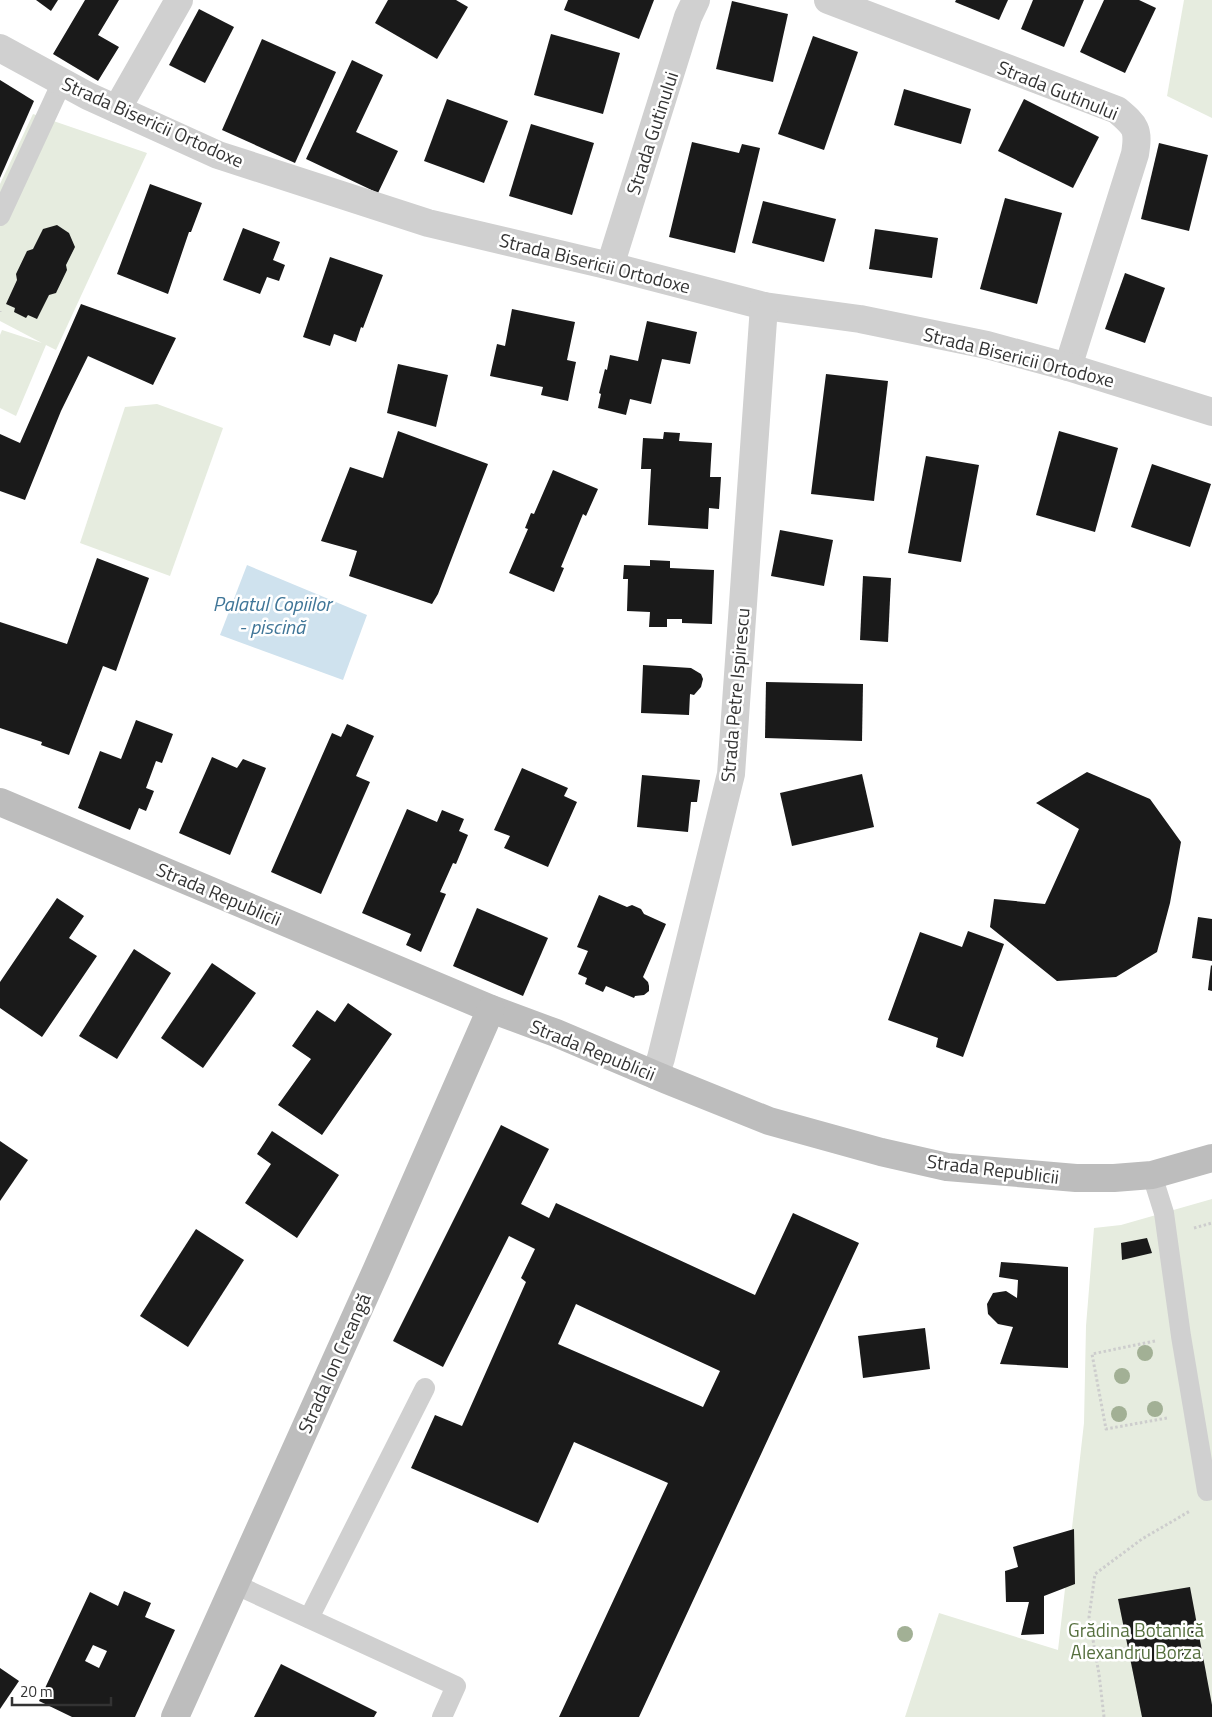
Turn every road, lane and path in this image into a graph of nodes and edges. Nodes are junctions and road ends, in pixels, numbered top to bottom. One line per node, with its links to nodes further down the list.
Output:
1 (179, 0): 6 (street)
2 (696, 0): 8 (street, Strada Gutinului)
3 (828, 0): 10 (street, Strada Gutinului)
4 (0, 48): 5 (street, Strada Bisericii Ortodoxe)
5 (62, 82): 6 (street, Strada Bisericii Ortodoxe); 7 (lane)
6 (116, 108): 8 (street, Strada Bisericii Ortodoxe)
7 (0, 216)
8 (610, 266): 9 (street, Strada Bisericii Ortodoxe)
9 (764, 306): 10 (street, Strada Bisericii Ortodoxe); 14 (street, Strada Petre Ispirescu)
10 (1068, 367): 11 (street, Strada Bisericii Ortodoxe)
11 (1212, 412)
12 (0, 802): 13 (street, Strada Republicii)
13 (491, 1009): 14 (street, Strada Republicii); 23 (street, Strada Ion Creangă)
14 (655, 1075): 16 (street, Strada Republicii)
15 (1212, 1158): 16 (street, Strada Republicii)
16 (1152, 1175): 19 (lane)
17 (1212, 1223): 18 (path)
18 (1188, 1229)
19 (1181, 1336): 21 (lane); 21 (path)
20 (425, 1388): 24 (lane)
21 (1194, 1413): 22 (lane)
22 (1207, 1491): 27 (path)
23 (234, 1584): 24 (lane); 25 (street, Strada Ion Creangă)
24 (309, 1618): 26 (lane)
25 (175, 1717)
26 (442, 1717)
27 (1104, 1717)

